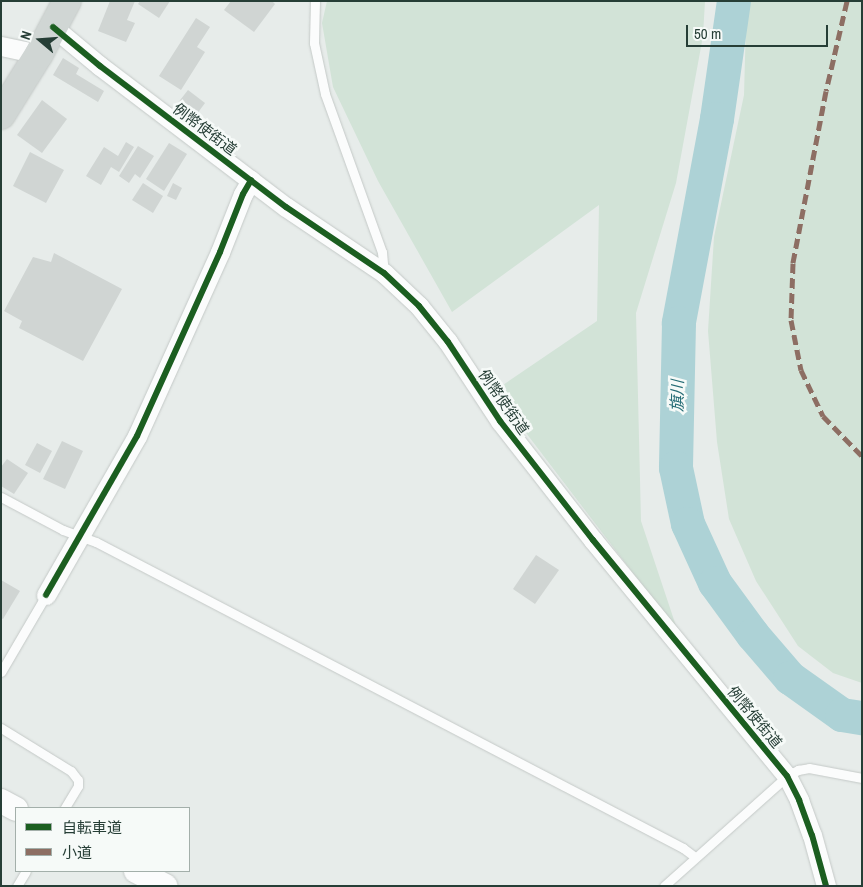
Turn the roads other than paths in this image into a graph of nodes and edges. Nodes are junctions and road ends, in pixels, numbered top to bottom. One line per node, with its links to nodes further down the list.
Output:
1 (67, 1): 3 (main road)
2 (315, 1): 8 (lane)
3 (53, 27): 5 (main road); 7 (street, 例幣使街道)
4 (1, 46): 5 (street)
5 (39, 54): 6 (main road)
6 (1, 115)
7 (252, 180): 8 (street, 例幣使街道); 10 (street)
8 (384, 273): 14 (street, 例幣使街道)
9 (1, 498): 10 (lane)
10 (82, 536): 11 (street); 19 (lane)
11 (46, 595): 12 (lane)
12 (1, 672)
13 (1, 728): 17 (lane)
14 (787, 776): 15 (lane); 19 (lane); 25 (street, 例幣使街道)
15 (862, 778)
16 (1, 801): 18 (street)
17 (66, 807)
18 (15, 808)
19 (694, 857): 24 (lane)
20 (25, 872): 22 (lane)
21 (138, 872): 23 (street)
22 (17, 886)
23 (165, 886)
24 (664, 886)
25 (826, 886)

